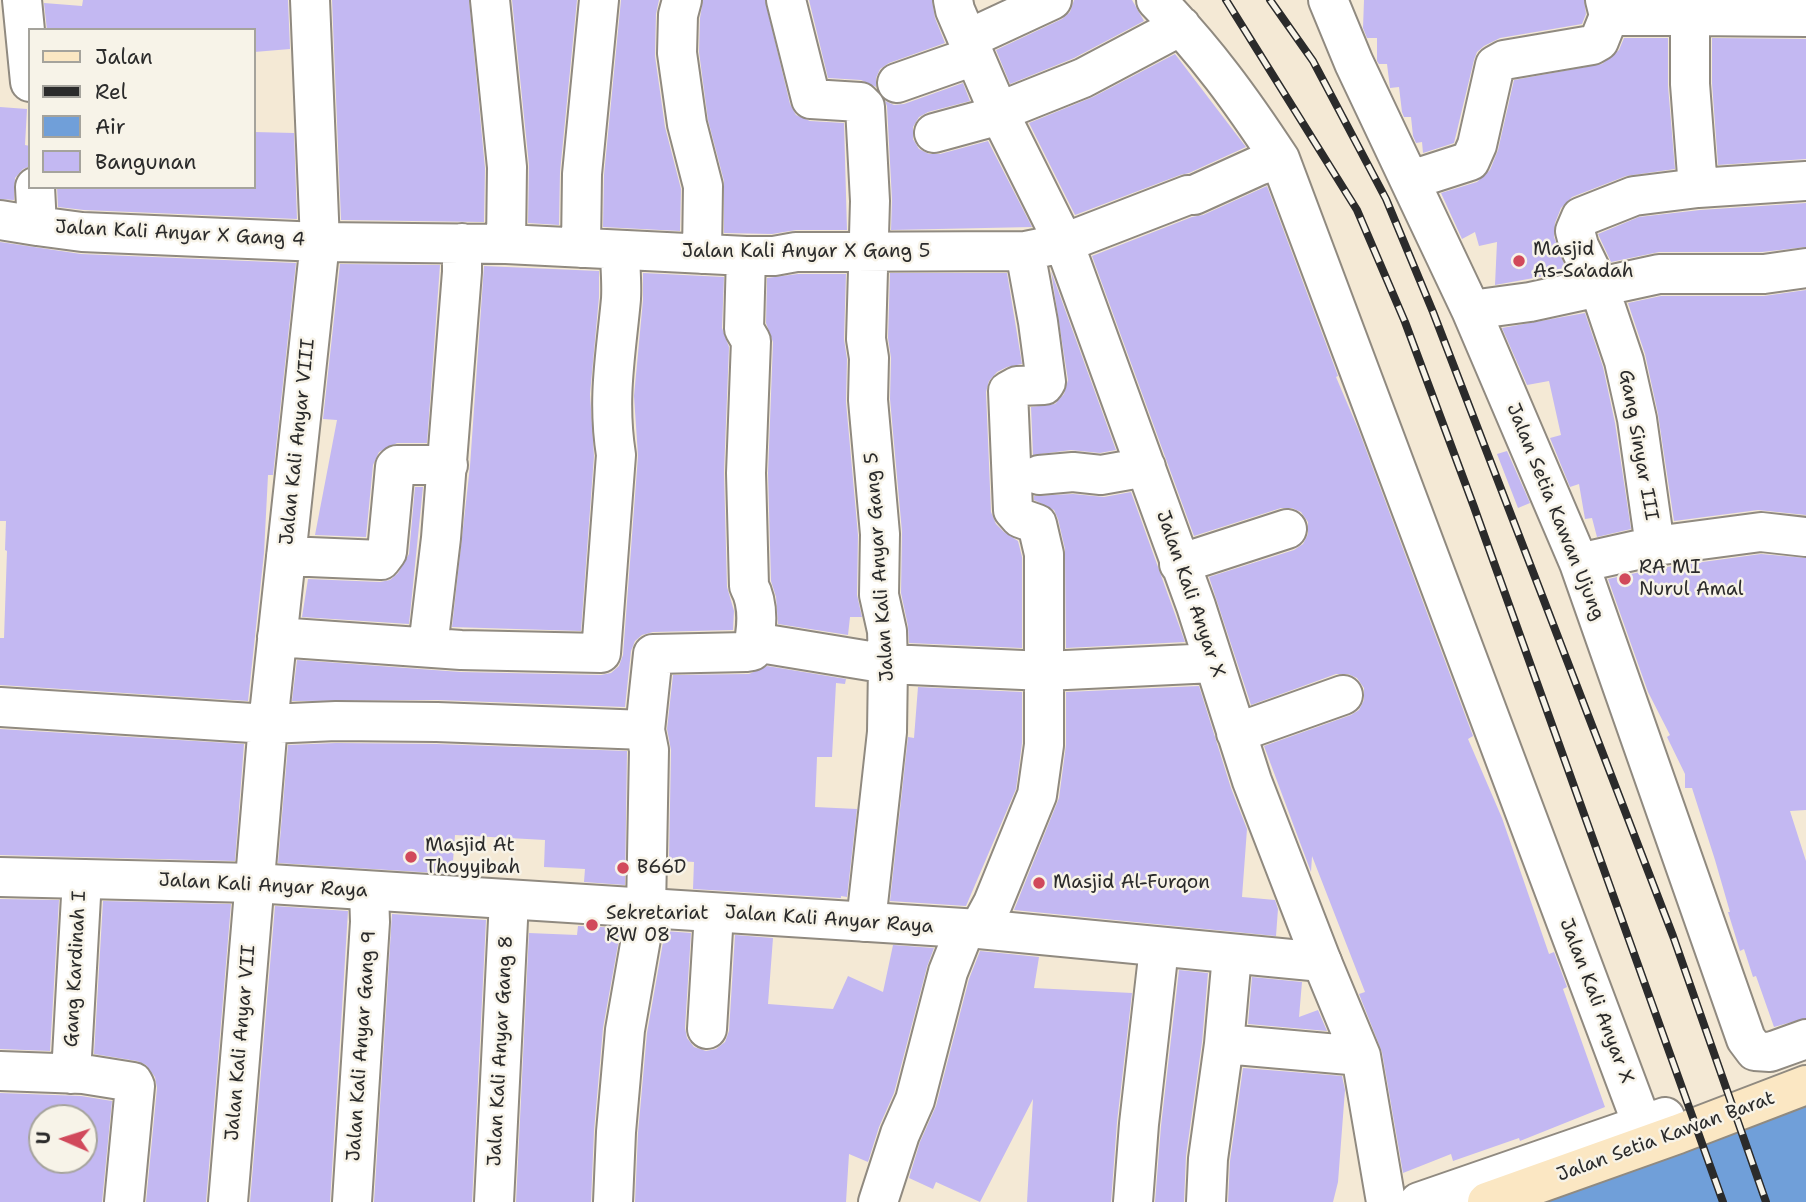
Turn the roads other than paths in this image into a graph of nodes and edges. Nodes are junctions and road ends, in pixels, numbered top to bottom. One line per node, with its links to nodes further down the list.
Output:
1 (22, 0): 15 (street)
2 (310, 0): 25 (street, Jalan Kali Anyar VIII)
3 (490, 0): 28 (street)
4 (599, 0): 29 (street)
5 (682, 0): 33 (street)
6 (786, 0): 32 (street, Jalan Kali Anyar Gang 5)
7 (953, 0): 14 (street, Jalan Kali Anyar X)
8 (1052, 0): 14 (street)
9 (1328, 0): 20 (street, Jalan Setia Kawan Ujung)
10 (1607, 8): 12 (street); 20 (street)
11 (1169, 13): 17 (street); 19 (street, Jalan Kali Anyar X)
12 (1690, 16): 13 (street); 22 (street)
13 (1806, 17)
14 (971, 48): 16 (street); 17 (street, Jalan Kali Anyar X)
15 (28, 62)
16 (897, 83)
17 (999, 113): 18 (street); 27 (street, Jalan Kali Anyar X)
18 (934, 133)
19 (1280, 159): 27 (street, Jalan Kali Anyar X Gang 5); 79 (street, Jalan Kali Anyar X)
20 (1411, 180): 37 (street, Jalan Setia Kawan Ujung)
21 (1806, 181): 22 (street, Gang Sinyar III)
22 (1698, 188): 36 (street, Gang Sinyar III)
23 (34, 189): 24 (street, Jalan Kali Anyar X Gang 4)
24 (18, 223): 25 (street, Jalan Kali Anyar X Gang 4)
25 (320, 242): 26 (street, Jalan Kali Anyar X Gang 5); 44 (street, Jalan Kali Anyar VIII)
26 (462, 243): 28 (street, Jalan Kali Anyar X Gang 5); 38 (street)
27 (1065, 243): 31 (street, Jalan Kali Anyar X Gang 5); 39 (street, Jalan Kali Anyar X)
28 (506, 244): 29 (street, Jalan Kali Anyar X Gang 5)
29 (581, 248): 30 (street, Jalan Kali Anyar X Gang 5)
30 (620, 250): 33 (street, Jalan Kali Anyar X Gang 5); 50 (street)
31 (1025, 251): 32 (street, Jalan Kali Anyar X Gang 5); 54 (street)
32 (869, 253): 34 (street, Jalan Kali Anyar X Gang 5); 53 (street, Jalan Kali Anyar Gang 5)
33 (702, 254): 34 (street, Jalan Kali Anyar X Gang 5)
34 (746, 256): 48 (street)
35 (1806, 268): 36 (street)
36 (1599, 287): 37 (street); 43 (street, Gang Sinyar III)
37 (1471, 310): 45 (street, Jalan Setia Kawan Ujung)
38 (448, 465): 44 (street); 49 (street)
39 (1146, 467): 40 (street); 46 (street, Jalan Kali Anyar X)
40 (1039, 475)
41 (1287, 529): 46 (street)
42 (1806, 537): 43 (street)
43 (1655, 546): 45 (street)
44 (286, 556): 47 (street, Jalan Kali Anyar VIII)
45 (1579, 563): 73 (street, Jalan Setia Kawan Ujung)
46 (1180, 564): 52 (street, Jalan Kali Anyar X)
47 (277, 637): 49 (street); 57 (street, Jalan Kali Anyar VIII)
48 (754, 642): 51 (street); 53 (street)
49 (428, 647): 50 (street)
50 (601, 653): 51 (street)
51 (653, 654): 58 (street)
52 (1214, 663): 54 (street); 59 (street, Jalan Kali Anyar X)
53 (888, 664): 54 (street); 67 (street, Jalan Kali Anyar Gang 5)
54 (1045, 671): 68 (street)
55 (1343, 695): 59 (street)
56 (0, 707): 57 (street)
57 (268, 724): 58 (street); 62 (street, Jalan Kali Anyar VIII)
58 (645, 730): 65 (street)
59 (1236, 733): 71 (street, Jalan Kali Anyar X)
60 (0, 877): 61 (street, Jalan Kali Anyar Raya)
61 (82, 878): 62 (street, Jalan Kali Anyar Raya); 77 (street, Gang Kardinah I)
62 (254, 883): 63 (street, Jalan Kali Anyar Raya); 81 (street, Jalan Kali Anyar VII)
63 (369, 891): 64 (street, Jalan Kali Anyar Raya); 82 (street, Jalan Kali Anyar Gang 9)
64 (509, 900): 65 (street, Jalan Kali Anyar Raya); 83 (street, Jalan Kali Anyar Gang 8)
65 (646, 910): 66 (street, Jalan Kali Anyar Raya); 84 (street)
66 (714, 913): 67 (street, Jalan Kali Anyar Raya); 72 (street)
67 (866, 922): 68 (street, Jalan Kali Anyar Raya)
68 (972, 929): 69 (street, Jalan Kali Anyar Raya); 85 (street)
69 (1159, 948): 70 (street, Jalan Kali Anyar Raya); 86 (street)
70 (1233, 955): 71 (street, Jalan Kali Anyar Raya); 74 (street)
71 (1322, 962): 75 (street, Jalan Kali Anyar X)
72 (707, 1030)
73 (1806, 1039)
74 (1224, 1045): 75 (street); 87 (street)
75 (1361, 1056): 88 (street, Jalan Kali Anyar X)
76 (0, 1071): 77 (street, Gang Kardinah I)
77 (71, 1074): 80 (street)
78 (1806, 1085): 79 (main road, Jalan Setia Kawan Barat)
79 (1660, 1129): 89 (street); 90 (main road, Jalan Setia Kawan Barat)
80 (124, 1202)
81 (228, 1202)
82 (352, 1202)
83 (494, 1202)
84 (613, 1202)
85 (878, 1202)
86 (1133, 1202)
87 (1206, 1202)
88 (1386, 1202)
89 (1419, 1202)
90 (1487, 1202)

